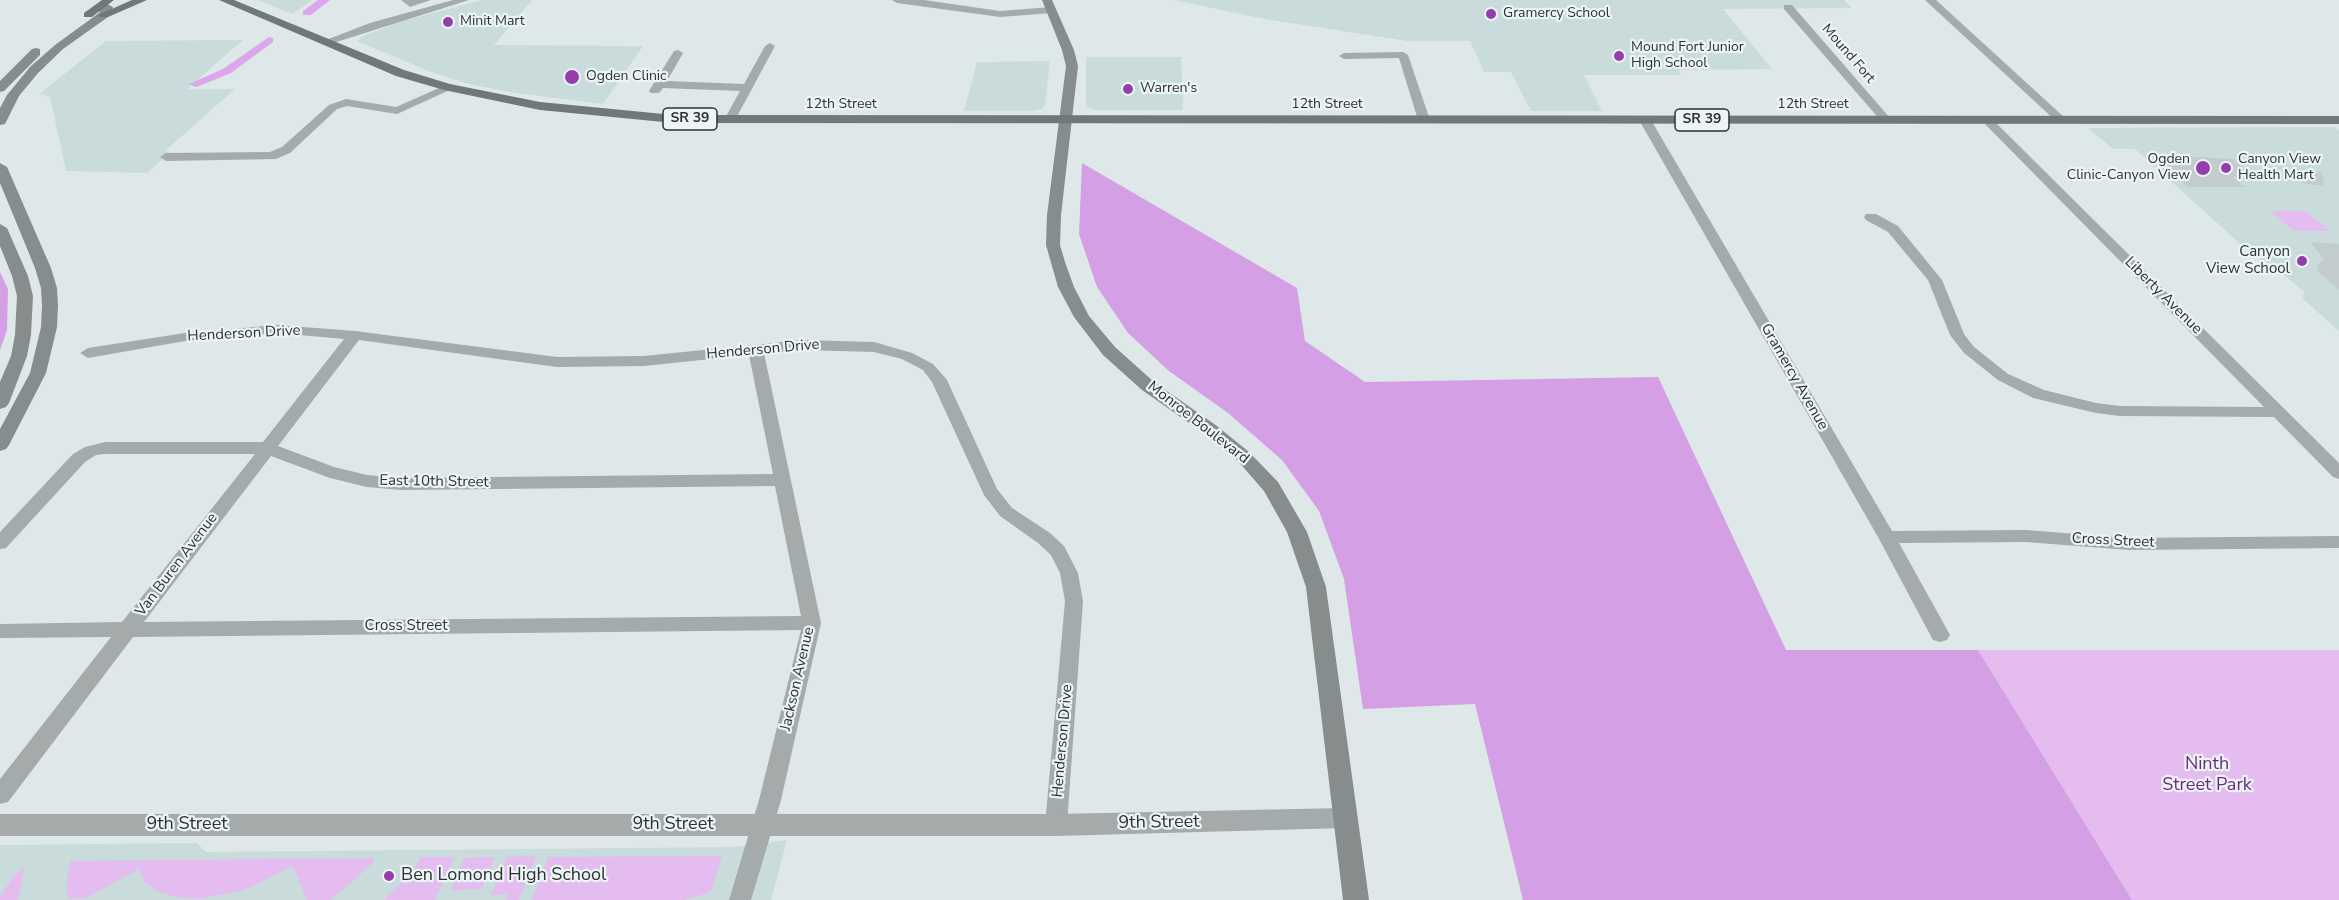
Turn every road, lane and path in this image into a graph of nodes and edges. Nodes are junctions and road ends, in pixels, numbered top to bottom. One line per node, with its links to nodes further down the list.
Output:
1 (118, 0): 10 (main road)
2 (142, 0): 10 (main road)
3 (224, 0): 12 (main road, SR 39)
4 (406, 0): 5 (street)
5 (426, 0)
6 (464, 0): 12 (street)
7 (897, 0): 9 (street)
8 (1930, 0): 25 (street)
9 (1049, 5): 20 (main road, Monroe Boulevard)
10 (107, 7): 17 (main road); 26 (main road)
11 (1788, 8): 23 (street, Mound Fort)
12 (326, 42): 16 (main road, 12th Street / SR 39)
13 (770, 46): 18 (street)
14 (678, 53): 18 (street)
15 (1344, 56): 21 (street)
16 (448, 87): 19 (main road, 12th Street / SR 39); 28 (street)
17 (0, 88)
18 (746, 88): 19 (street)
19 (730, 120): 20 (main road, 12th Street / SR 39)
20 (1065, 120): 21 (main road, 12th Street / SR 39); 49 (main road, Monroe Boulevard)
21 (1424, 120): 22 (main road, 12th Street / SR 39)
22 (1645, 120): 23 (main road, 12th Street / SR 39); 41 (street, Gramercy Avenue)
23 (1886, 120): 24 (main road, 12th Street / SR 39)
24 (1987, 120): 25 (main road, 12th Street / SR 39); 36 (street, Liberty Avenue)
25 (2061, 120): 27 (main road, 12th Street / SR 39)
26 (0, 121)
27 (2336, 122)
28 (166, 157)
29 (0, 167): 37 (main road)
30 (1871, 217): 36 (street)
31 (0, 228): 35 (main road)
32 (355, 335): 33 (street, Henderson Drive); 34 (street, Henderson Drive); 38 (street, Van Buren Avenue)
33 (756, 350): 40 (street, Jackson Avenue); 52 (street, Henderson Drive)
34 (88, 353)
35 (0, 403)
36 (2278, 412): 39 (street, Liberty Avenue)
37 (0, 445)
38 (267, 448): 40 (street, East 10th Street); 43 (street, East 10th Street); 45 (street, Van Buren Avenue)
39 (2339, 473)
40 (783, 480): 44 (street, Jackson Avenue)
41 (1887, 537): 42 (street, Cross Street); 47 (street, Gramercy Avenue)
42 (2339, 542)
43 (0, 543)
44 (812, 622): 45 (street, Cross Street); 51 (street, Jackson Avenue)
45 (129, 628): 46 (street, Cross Street); 48 (street, Van Buren Avenue)
46 (0, 631)
47 (1940, 635)
48 (0, 795)
49 (1345, 819): 52 (street, 9th Street); 54 (main road, Monroe Boulevard)
50 (0, 825): 51 (street, 9th Street)
51 (763, 825): 52 (street, 9th Street); 53 (street, Jackson Avenue)
52 (1056, 825)
53 (740, 900)
54 (1356, 900)

